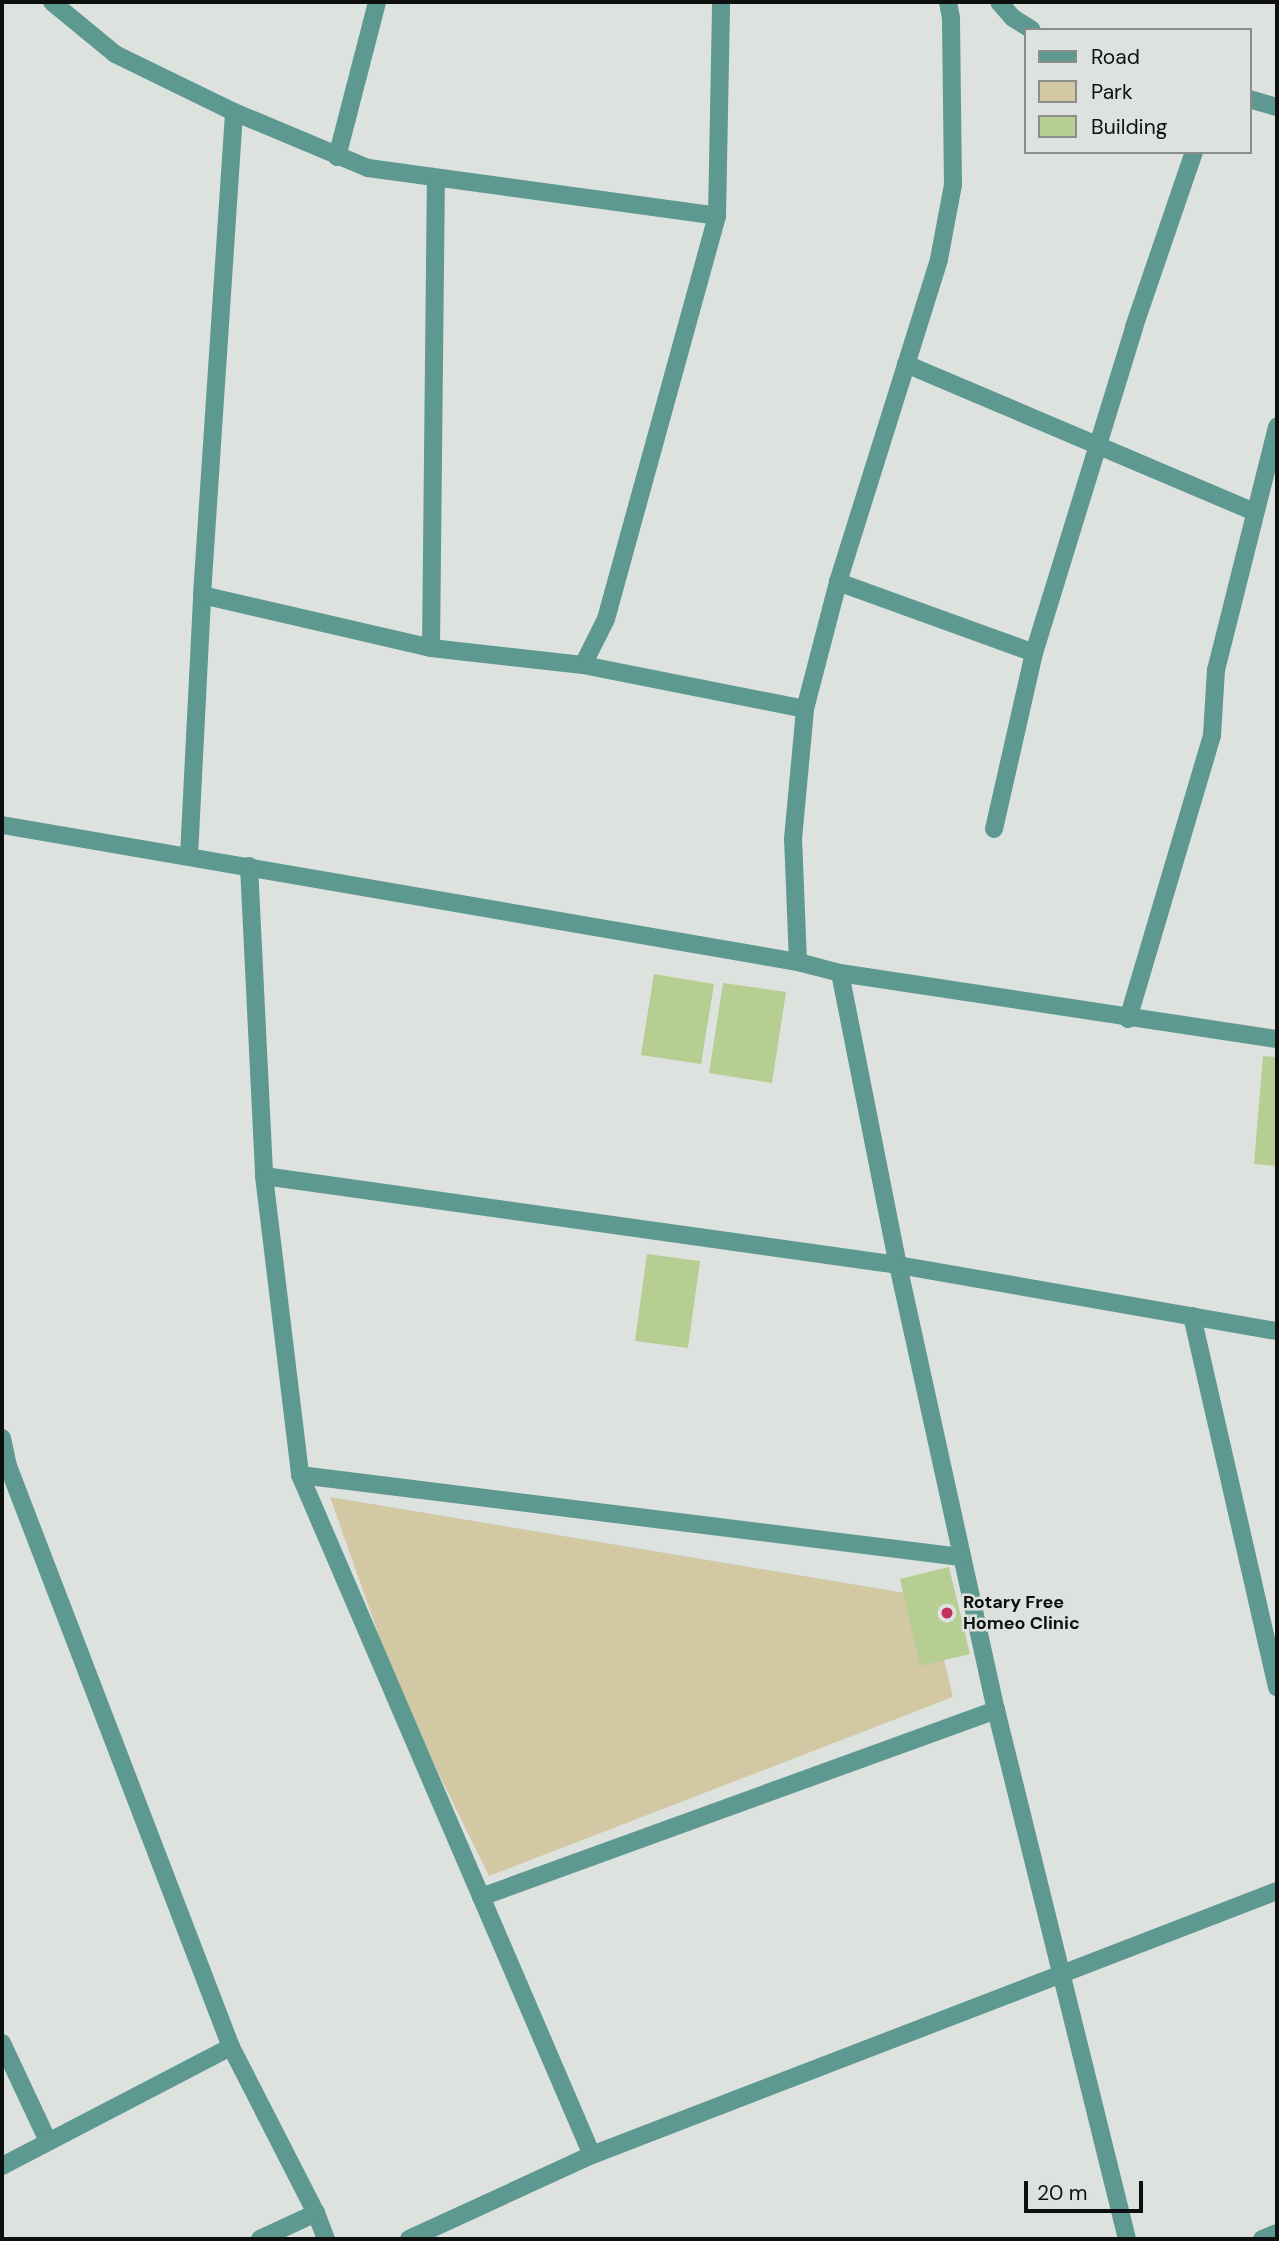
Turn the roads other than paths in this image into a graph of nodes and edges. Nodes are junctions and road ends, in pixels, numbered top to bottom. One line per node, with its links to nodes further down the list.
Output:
1 (52, 2): 9 (street)
2 (377, 2): 11 (street)
3 (721, 2): 13 (street)
4 (948, 2): 14 (street)
5 (999, 2): 6 (street)
6 (1029, 28)
7 (1251, 100): 8 (street)
8 (1277, 107)
9 (234, 112): 11 (street); 19 (street)
10 (1193, 154): 16 (street)
11 (337, 157): 12 (street)
12 (436, 178): 13 (street); 20 (street)
13 (717, 216): 22 (street)
14 (906, 364): 16 (street); 18 (street)
15 (1277, 427): 17 (street)
16 (1098, 443): 17 (street); 21 (street)
17 (1254, 512): 30 (street)
18 (838, 582): 21 (street); 23 (street)
19 (202, 595): 20 (street); 26 (street)
20 (432, 648): 22 (street)
21 (1034, 653): 25 (street)
22 (583, 665): 23 (street)
23 (805, 709): 28 (street)
24 (2, 825): 26 (street)
25 (994, 829)
26 (189, 856): 27 (street)
27 (249, 866): 28 (street); 32 (street)
28 (798, 962): 29 (street)
29 (840, 973): 30 (street); 33 (street)
30 (1128, 1019): 31 (street)
31 (1277, 1039)
32 (264, 1176): 33 (street); 37 (street)
33 (898, 1265): 34 (street); 38 (street)
34 (1192, 1316): 35 (street); 39 (street)
35 (1277, 1331)
36 (2, 1438): 45 (street)
37 (300, 1475): 38 (street); 42 (street)
38 (961, 1557): 40 (street)
39 (1277, 1687)
40 (996, 1710): 42 (street); 43 (street)
41 (1277, 1891): 43 (street)
42 (481, 1897): 47 (street)
43 (1062, 1972): 47 (street); 54 (street)
44 (2, 2043): 46 (street)
45 (231, 2047): 46 (street); 49 (street)
46 (48, 2141): 48 (street)
47 (592, 2155): 53 (street)
48 (2, 2166)
49 (316, 2213): 51 (street); 52 (street)
50 (1277, 2233): 55 (street)
51 (260, 2239)
52 (326, 2239)
53 (410, 2239)
54 (1127, 2239)
55 (1262, 2239)

